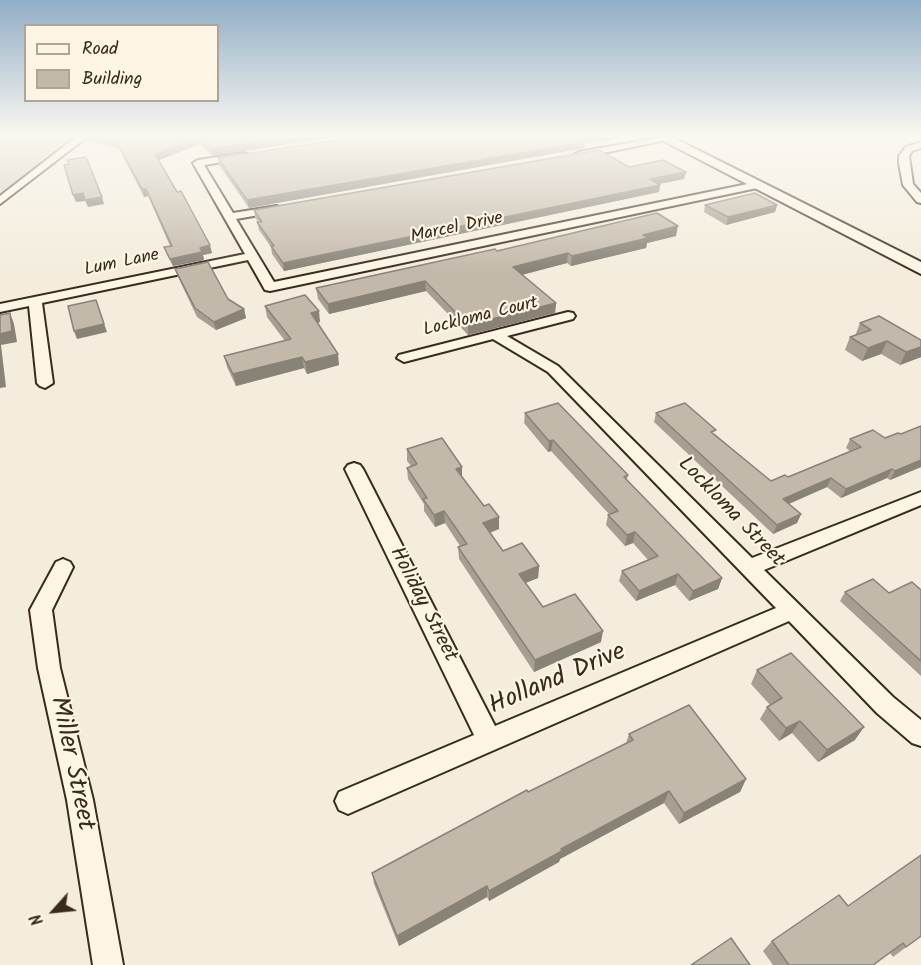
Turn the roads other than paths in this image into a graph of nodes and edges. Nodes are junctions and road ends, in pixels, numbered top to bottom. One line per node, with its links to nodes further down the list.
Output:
1 (24, 182): 7 (street)
2 (208, 182): 9 (street)
3 (751, 182): 5 (street)
4 (907, 182): 6 (street)
5 (757, 185): 10 (street, Marcel Drive); 11 (street)
6 (921, 200)
7 (0, 201)
8 (286, 207): 9 (street)
9 (228, 217): 10 (street)
10 (252, 256): 12 (street, Lum Lane)
11 (921, 269)
12 (35, 300): 13 (street, Lum Lane); 17 (street)
13 (0, 308)
14 (568, 316): 15 (street, Lockloma Court)
15 (496, 335): 16 (street, Lockloma Court); 21 (street, Lockloma Street)
16 (404, 358)
17 (45, 383)
18 (354, 469): 24 (street, Holiday Street)
19 (921, 498): 21 (street)
20 (63, 567): 26 (street, Miller Street)
21 (750, 567): 22 (street, Lockloma Street)
22 (791, 611): 23 (street, Lockloma Street); 24 (street, Holland Drive)
23 (921, 735)
24 (490, 741): 25 (street, Holland Drive)
25 (348, 801)
26 (108, 965)

